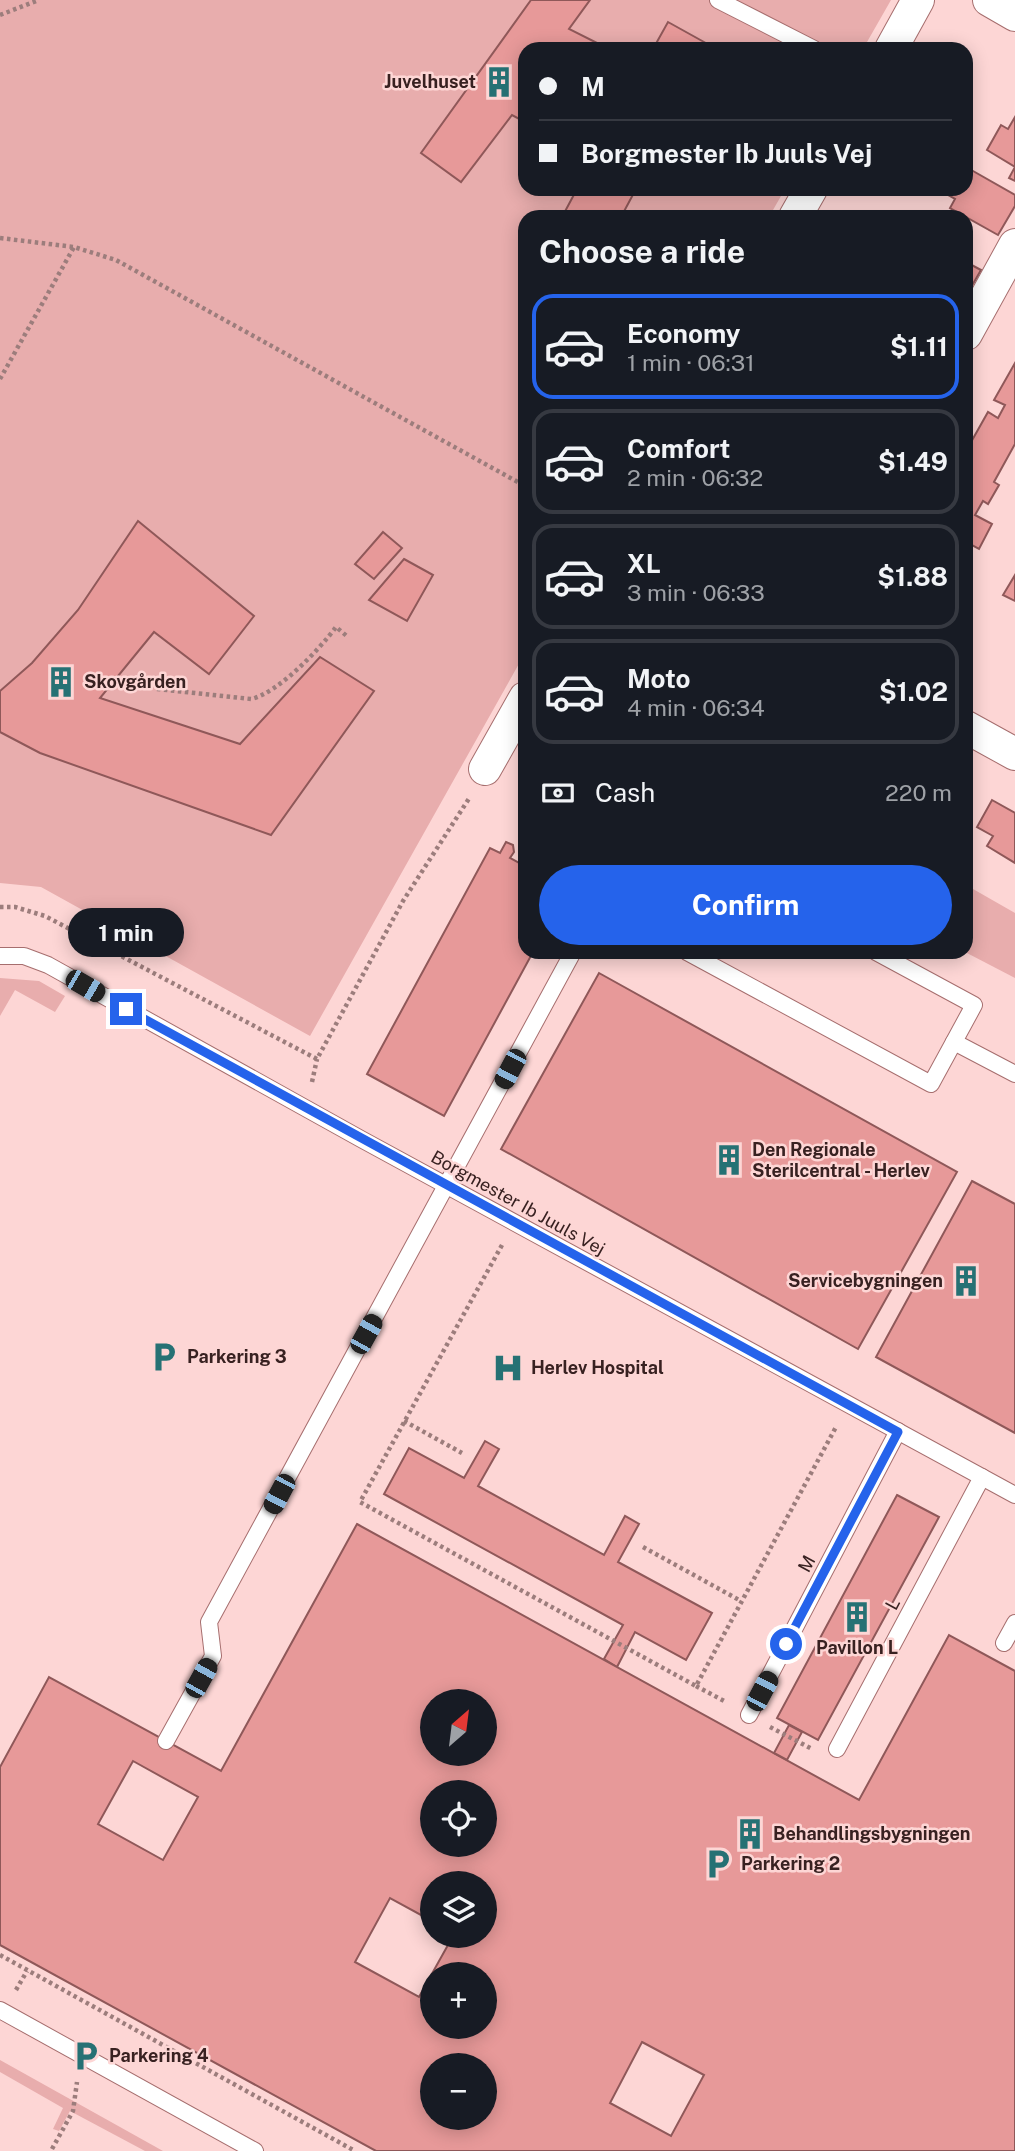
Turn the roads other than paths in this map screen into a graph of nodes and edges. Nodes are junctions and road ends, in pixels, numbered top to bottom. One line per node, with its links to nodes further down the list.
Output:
1 (718, 0): 5 (lane)
2 (918, 0): 6 (street)
3 (989, 0): 4 (street)
4 (1015, 15)
5 (800, 42)
6 (895, 42)
7 (1015, 244): 8 (street)
8 (973, 321)
9 (518, 710): 12 (street)
10 (973, 731): 11 (street)
11 (1015, 754)
12 (485, 769)
13 (0, 956): 19 (lane, Borgmester Ib Juuls Vej)
14 (569, 959): 19 (lane)
15 (700, 959): 17 (lane)
16 (889, 959): 17 (lane)
17 (954, 1042): 18 (lane)
18 (1015, 1074)
19 (448, 1186): 20 (lane, Borgmester Ib Juuls Vej); 26 (lane)
20 (898, 1432): 21 (lane, Borgmester Ib Juuls Vej); 25 (lane, M)
21 (982, 1477): 22 (lane, Borgmester Ib Juuls Vej); 27 (lane, L)
22 (1015, 1495)
23 (1015, 1623): 24 (lane)
24 (1004, 1643)
25 (749, 1715)
26 (166, 1741)
27 (837, 1749)
28 (0, 2010): 29 (lane)
29 (255, 2151)

